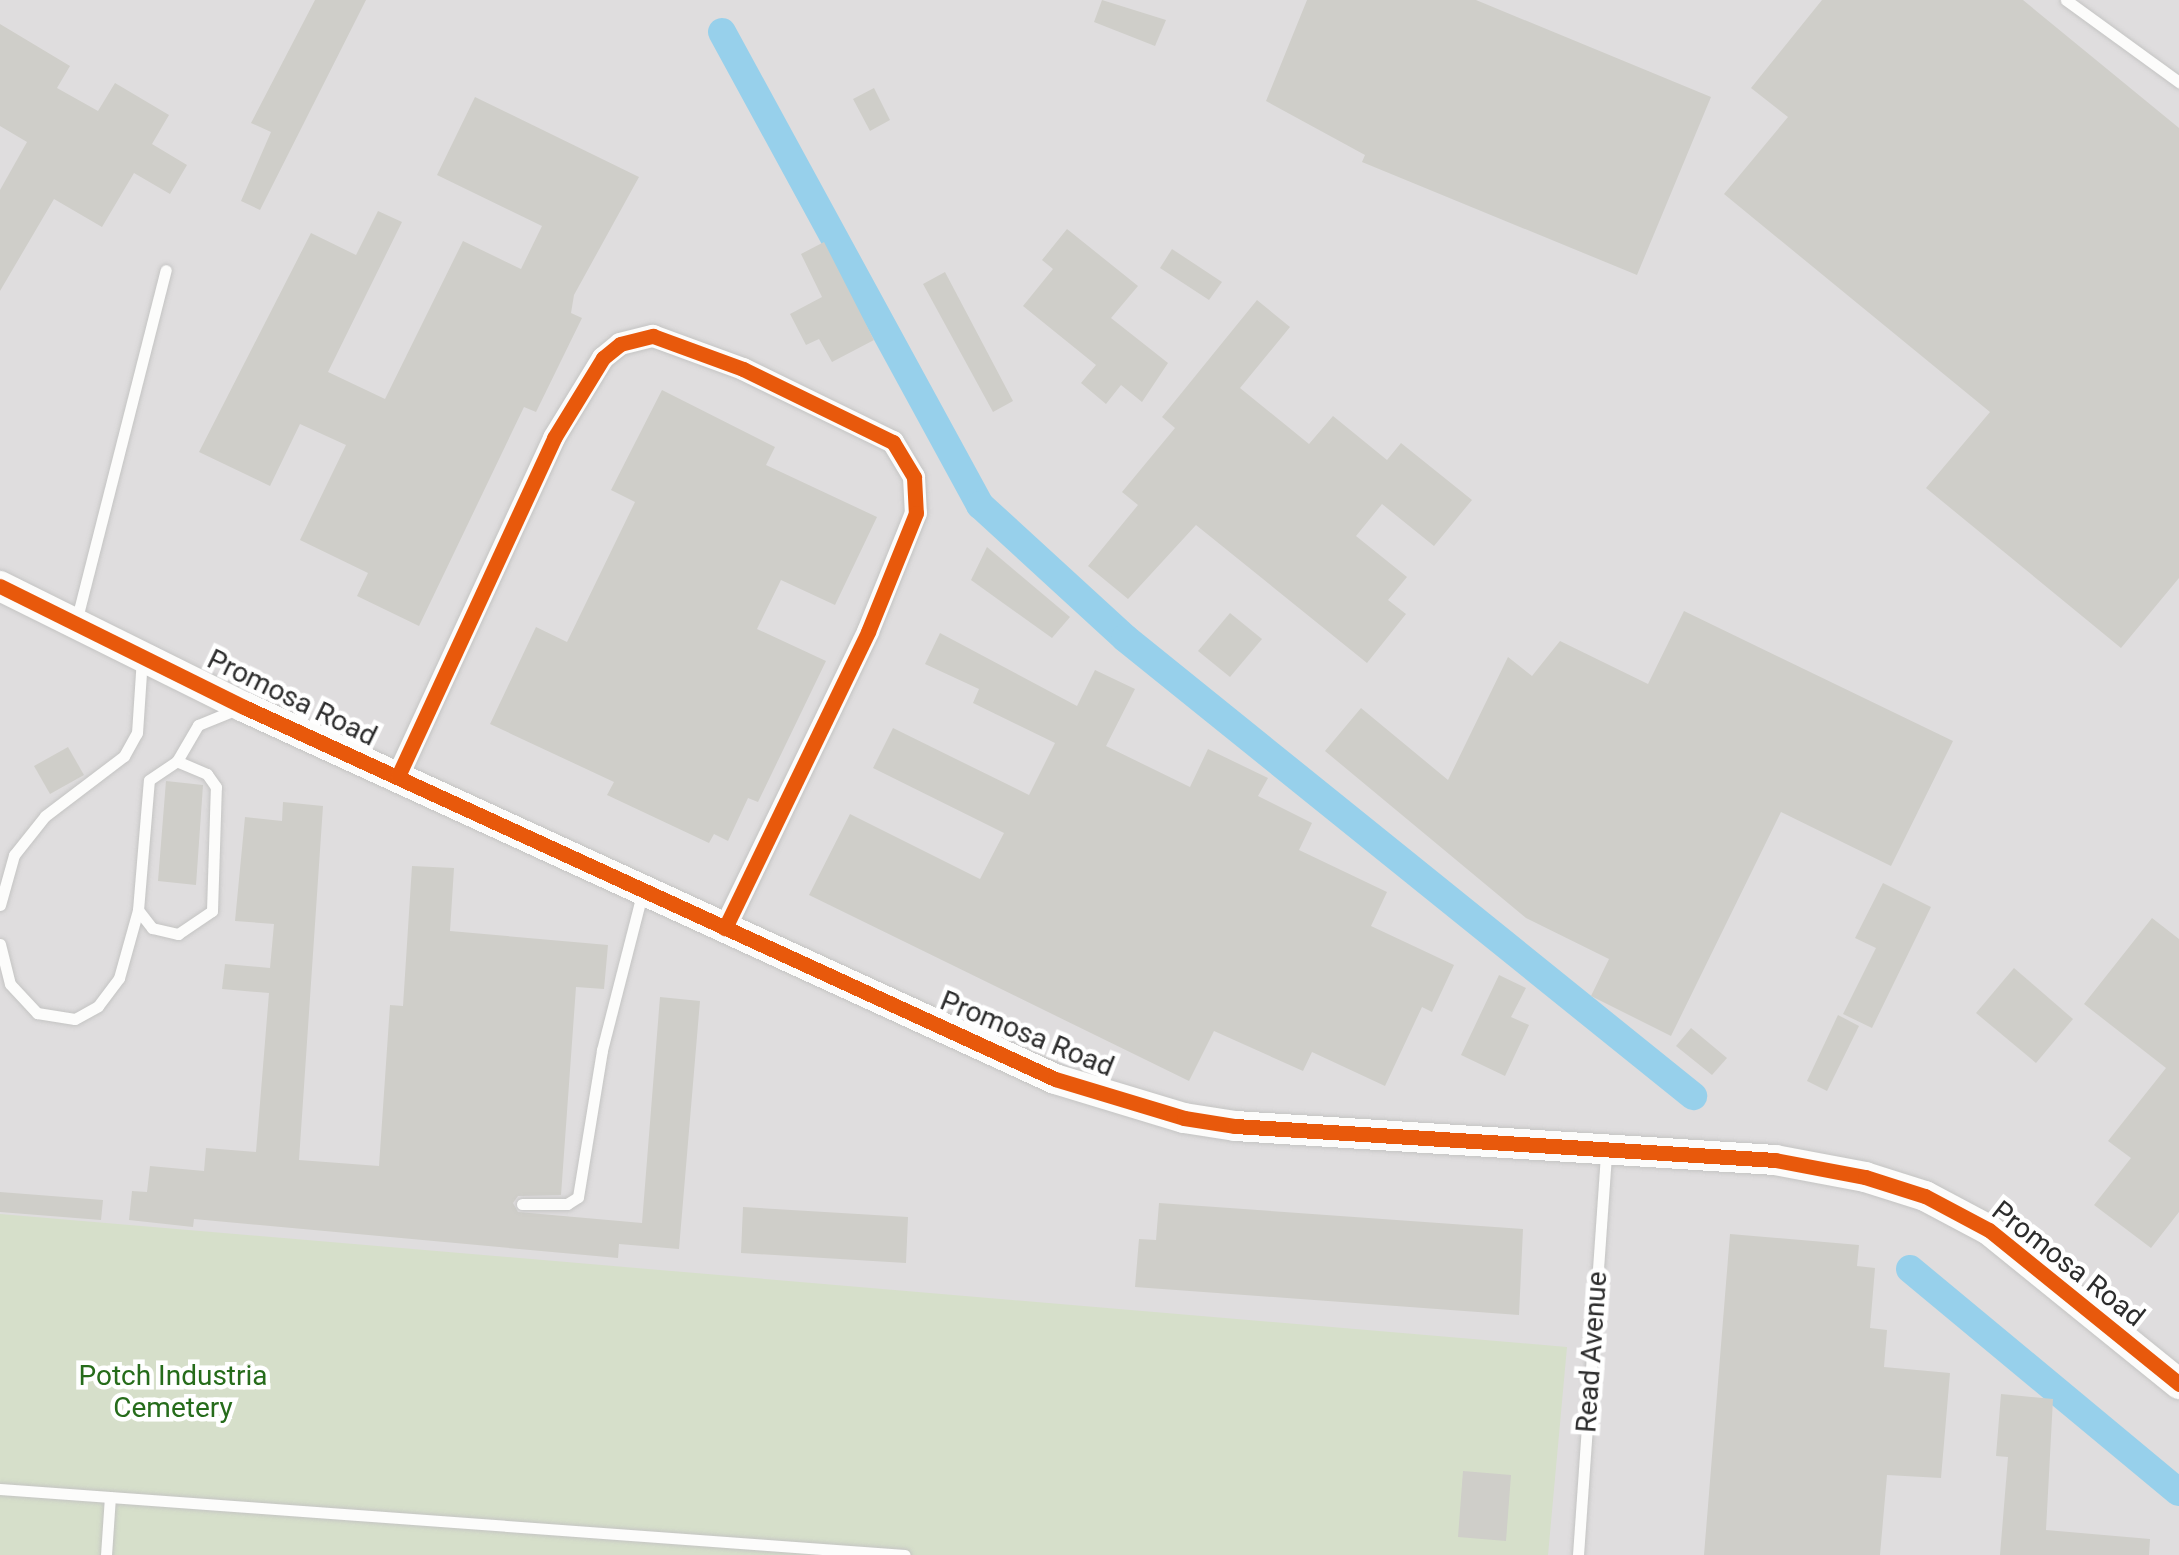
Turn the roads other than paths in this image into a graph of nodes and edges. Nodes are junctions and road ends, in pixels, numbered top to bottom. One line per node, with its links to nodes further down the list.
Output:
1 (2066, 0): 2 (lane)
2 (2179, 82)
3 (166, 270): 5 (lane)
4 (0, 586): 5 (street, Promosa Road)
5 (76, 622): 6 (street, Promosa Road)
6 (143, 654): 7 (street, Promosa Road); 11 (lane)
7 (244, 706): 8 (lane); 9 (street, Promosa Road)
8 (176, 761): 12 (lane); 12 (lane)
9 (398, 776): 10 (street, Promosa Road); 13 (street)
10 (643, 890): 13 (street, Promosa Road); 16 (lane)
11 (0, 906)
12 (138, 910): 14 (lane)
13 (725, 928): 15 (street, Promosa Road)
14 (0, 944)
15 (1606, 1150): 17 (street, Promosa Road); 22 (lane, Read Avenue)
16 (522, 1204)
17 (2179, 1384)
18 (0, 1489): 19 (lane)
19 (110, 1497): 20 (lane); 21 (lane)
20 (106, 1555)
21 (905, 1555)
22 (1578, 1555)

